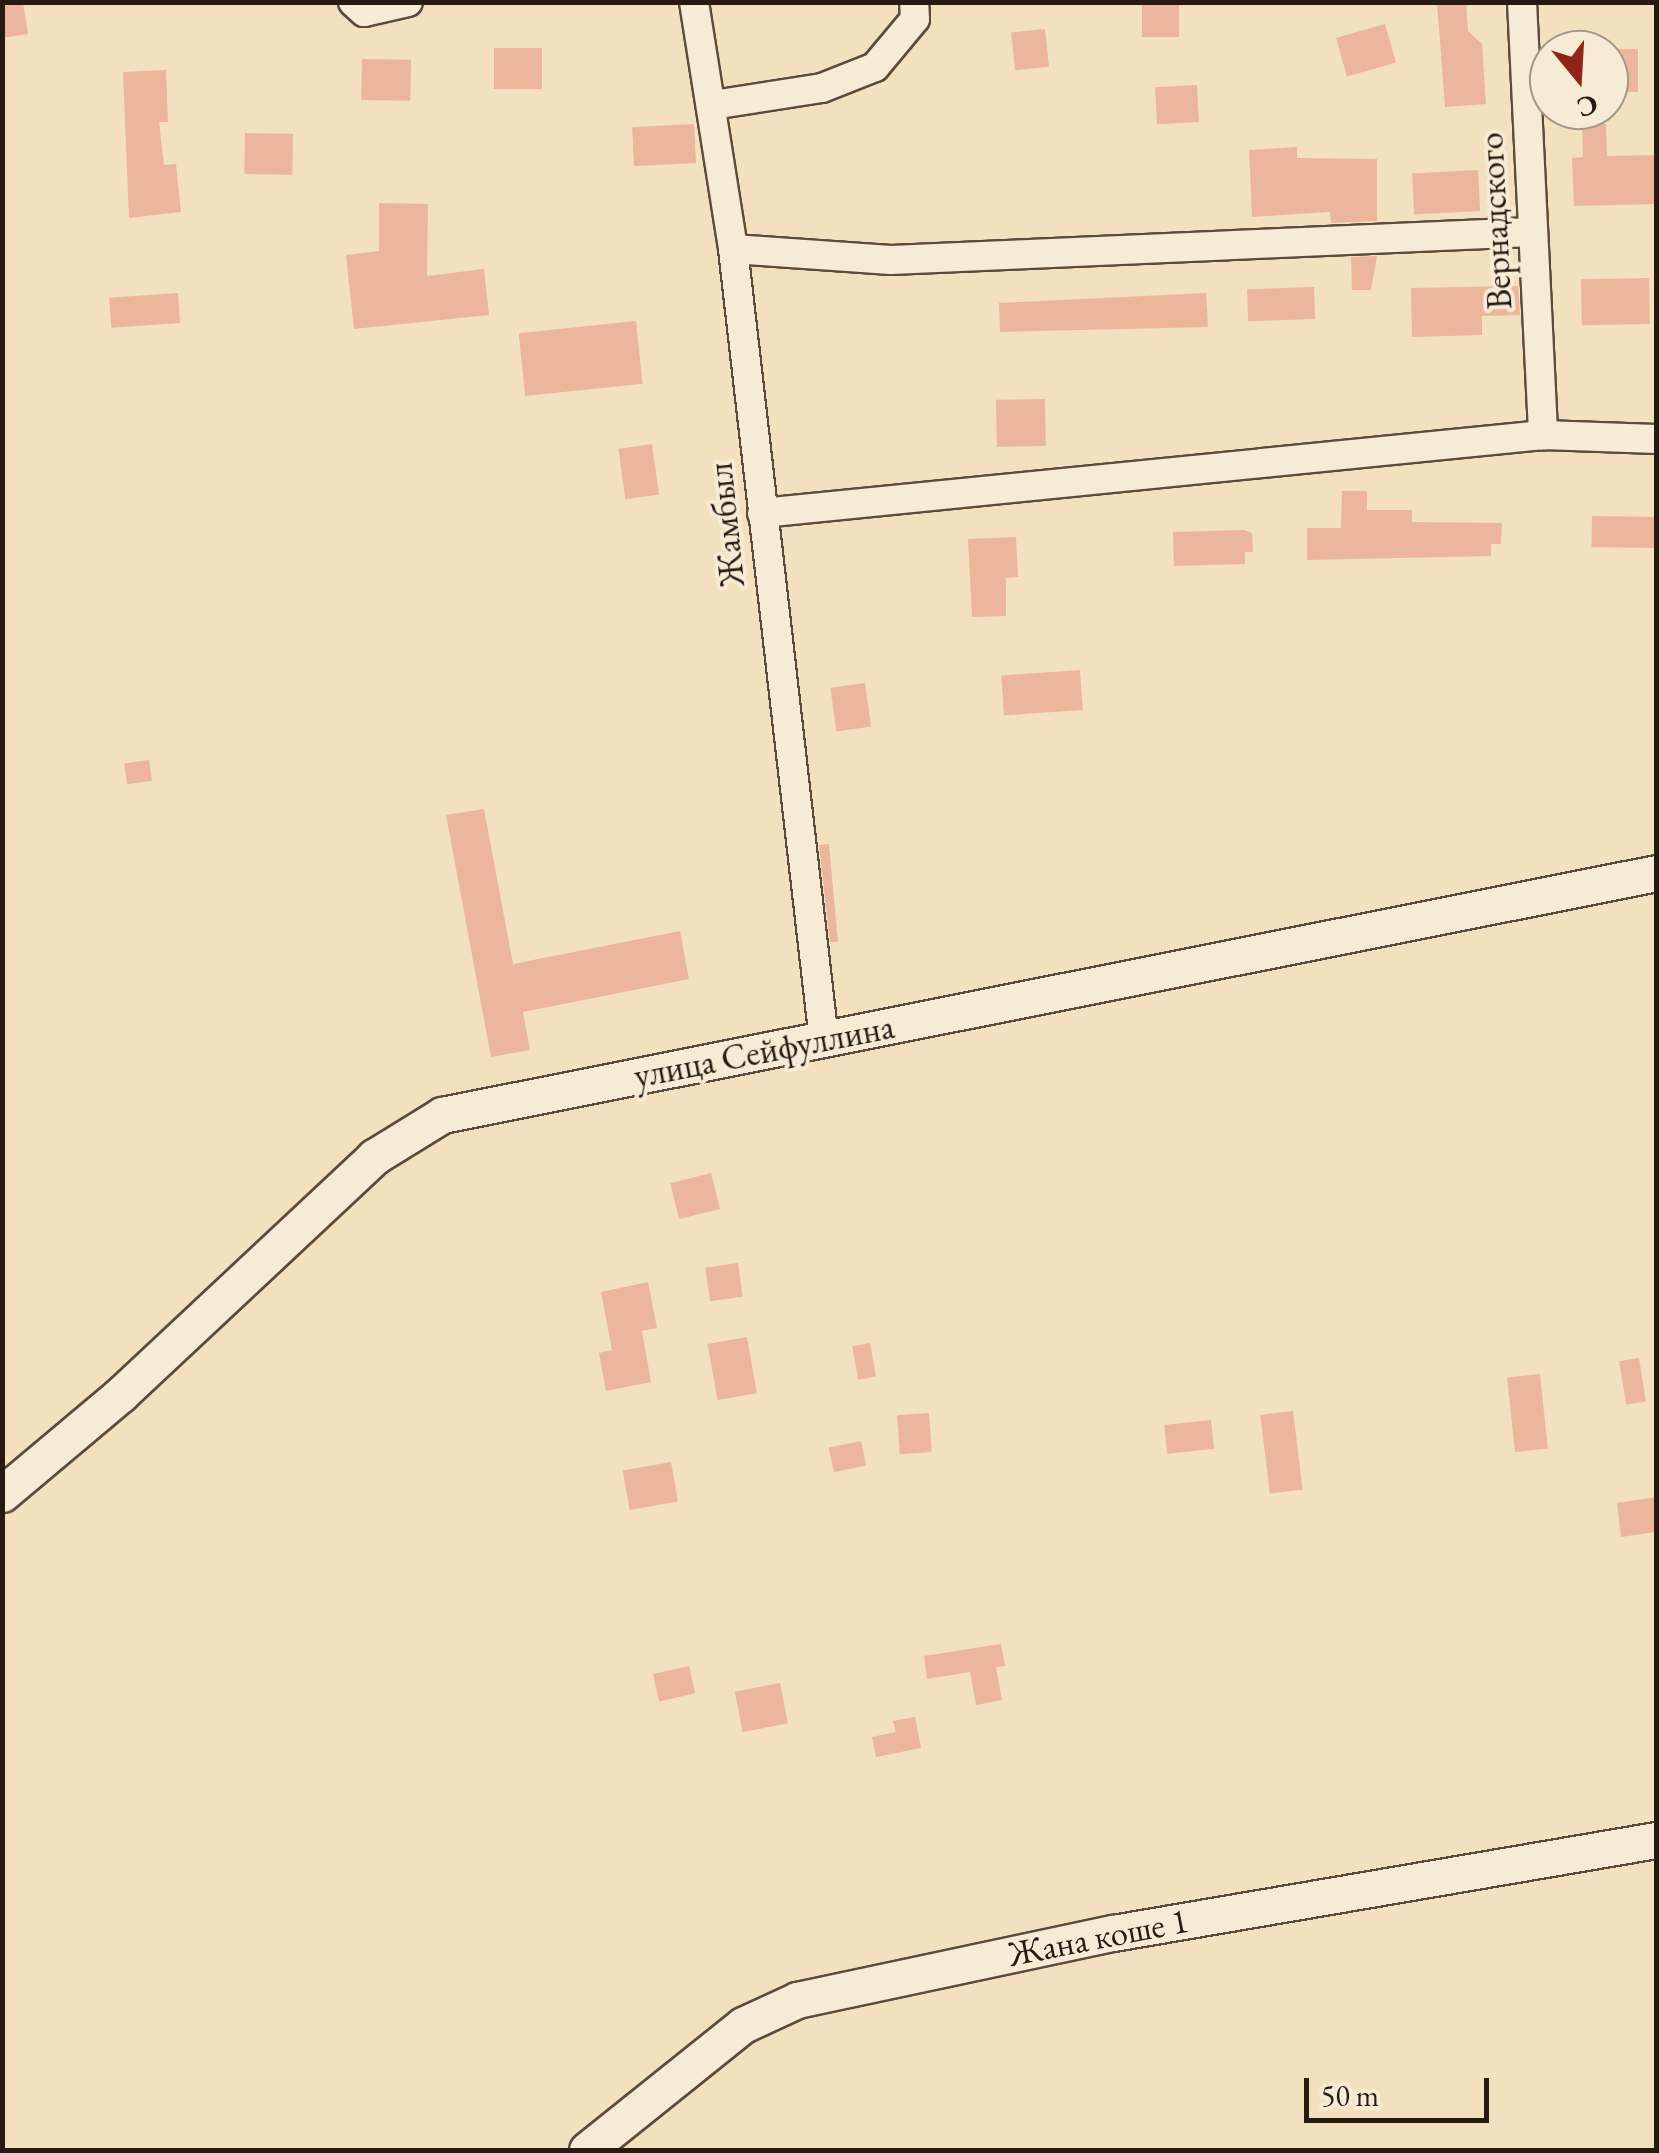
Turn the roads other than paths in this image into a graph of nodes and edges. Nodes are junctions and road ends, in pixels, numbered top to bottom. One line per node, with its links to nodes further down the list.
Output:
1 (352, 2): 2 (street)
2 (408, 2)
3 (694, 2): 6 (street, Жамбыл)
4 (914, 2): 6 (street)
5 (1522, 2): 7 (street, Вернадского)
6 (713, 105): 8 (street, Жамбыл)
7 (1532, 232): 8 (street); 9 (street, Вернадского)
8 (733, 249): 11 (street, Жамбыл)
9 (1542, 435): 10 (street); 11 (street)
10 (1656, 439)
11 (762, 514): 13 (street, Жамбыл)
12 (1656, 873): 13 (street, улица Сейфуллина)
13 (824, 1040): 14 (street, улица Сейфуллина)
14 (2, 1494)
15 (1656, 1840): 16 (street, Жана коше 1)
16 (587, 2150)

